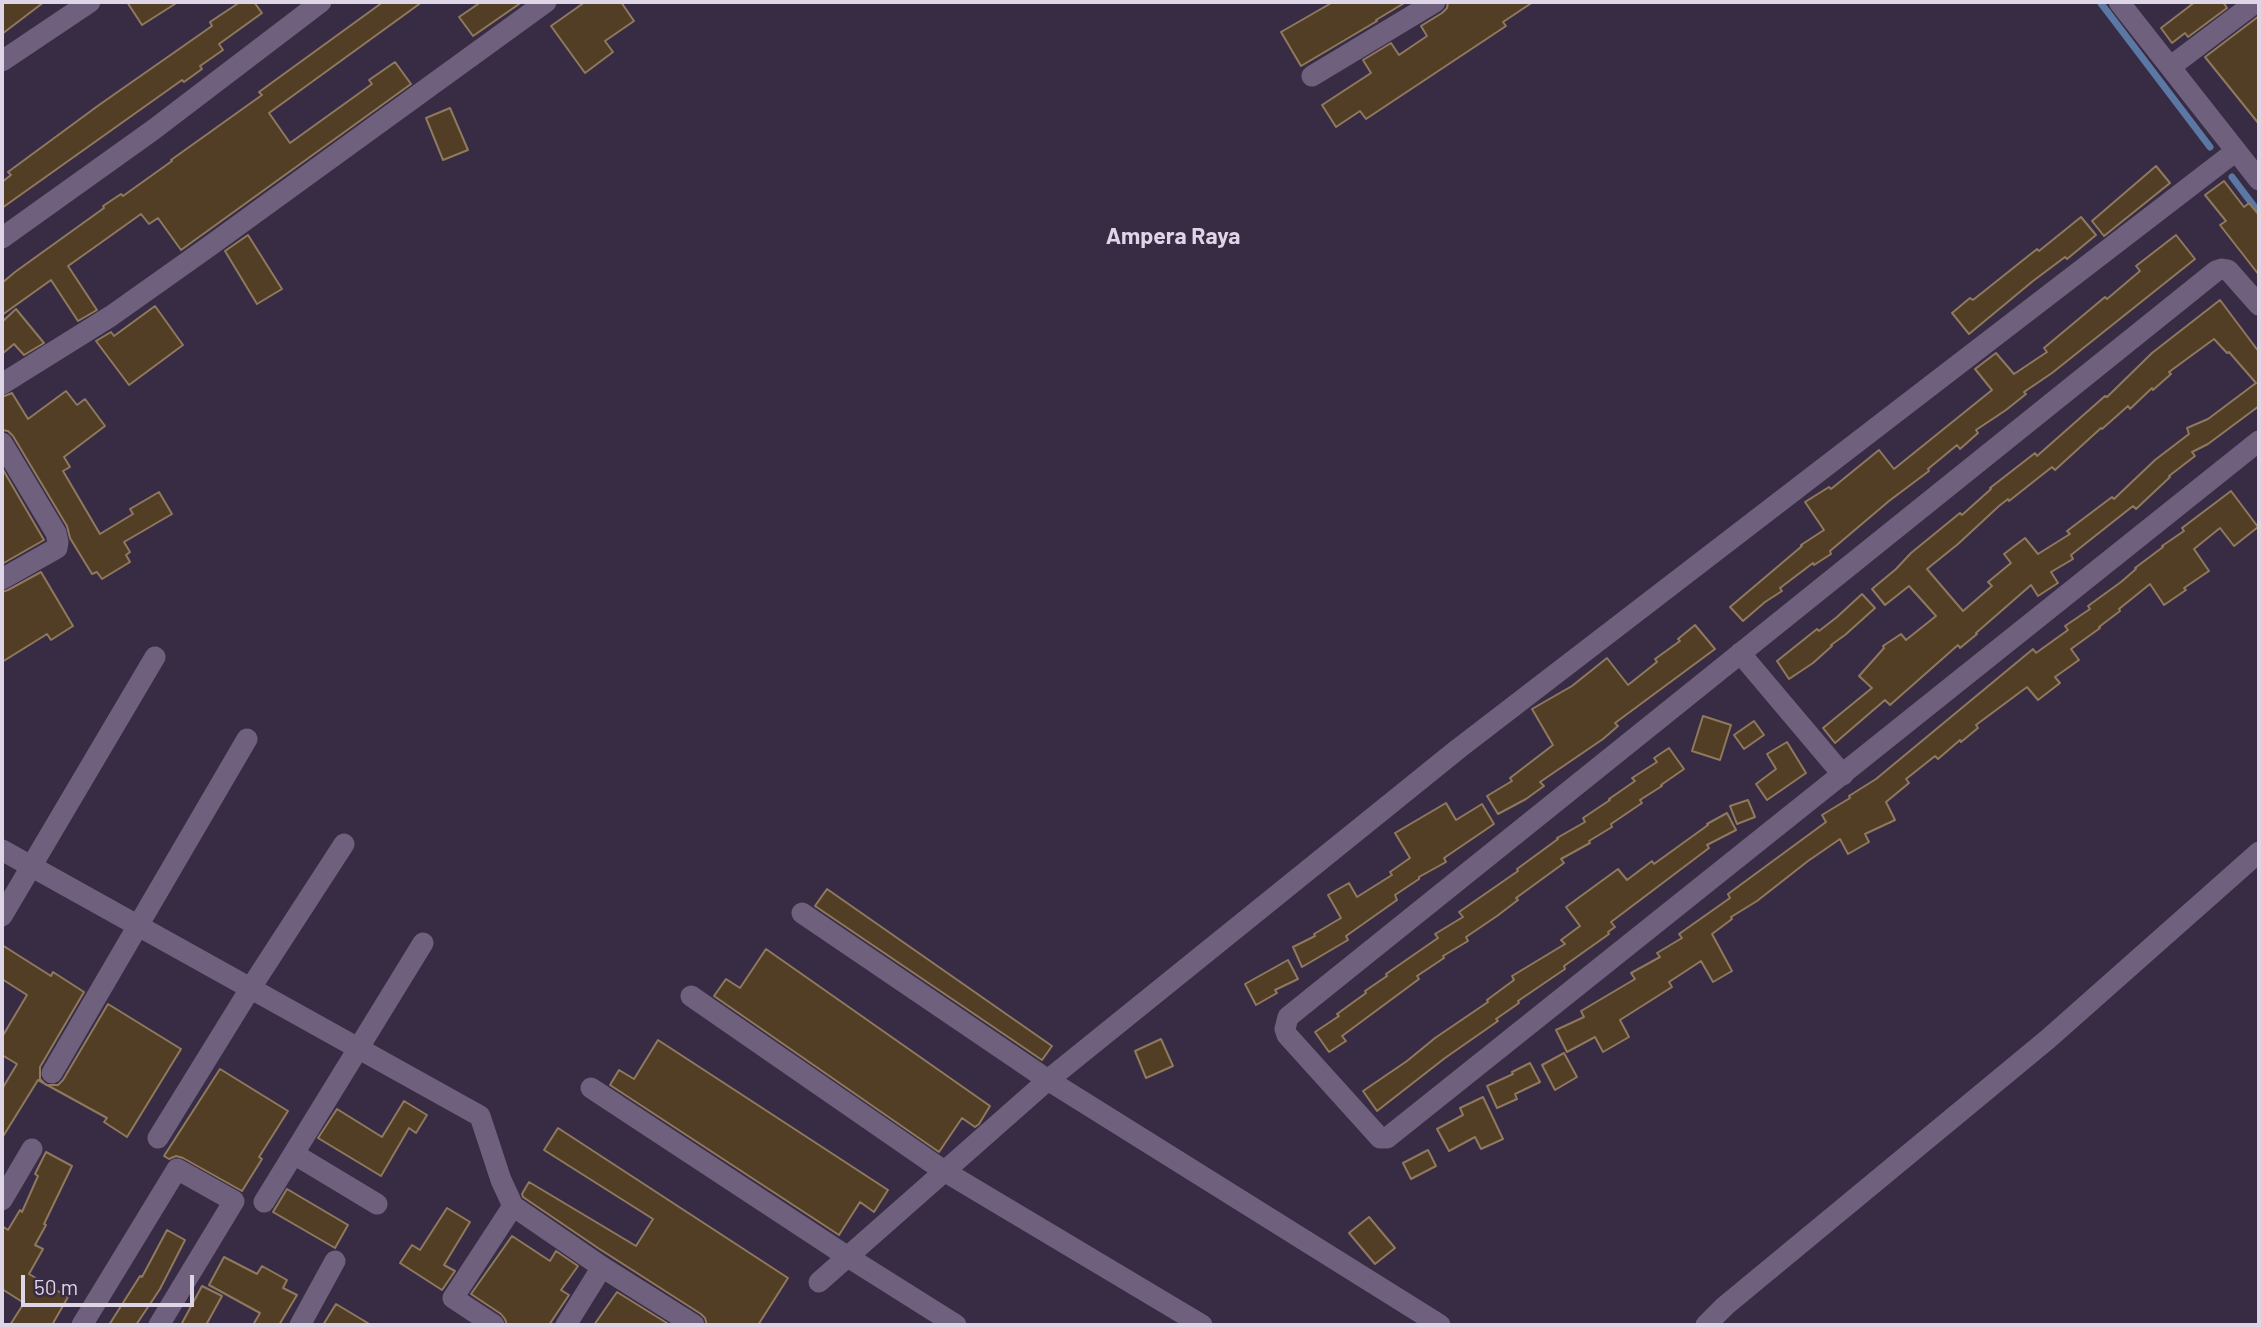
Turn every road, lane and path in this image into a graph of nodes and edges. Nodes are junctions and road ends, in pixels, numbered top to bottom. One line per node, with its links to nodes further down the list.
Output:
1 (90, 2): 7 (street)
2 (321, 2): 12 (street)
3 (546, 2): 14 (street)
4 (1436, 2): 9 (street)
5 (2119, 2): 8 (street)
6 (2256, 2): 8 (street)
7 (2, 61)
8 (2170, 67): 10 (street)
9 (1312, 76)
10 (2236, 151): 11 (street); 34 (street)
11 (2259, 180)
12 (2, 238)
13 (2259, 305): 18 (street)
14 (2, 384)
15 (2259, 441): 21 (street)
16 (2, 443): 17 (street)
17 (2, 579)
18 (1740, 653): 21 (street); 21 (street)
19 (155, 657): 25 (street)
20 (247, 739): 28 (street)
21 (1843, 775)
22 (344, 844): 30 (street)
23 (2, 850): 25 (street)
24 (2259, 852): 57 (street)
25 (32, 865): 27 (street); 28 (street)
26 (802, 913): 34 (street)
27 (2, 916)
28 (138, 927): 30 (street); 33 (street)
29 (423, 943): 32 (street)
30 (250, 989): 32 (street); 36 (street)
31 (691, 996): 39 (street)
32 (358, 1049): 38 (street); 43 (street)
33 (52, 1073)
34 (1048, 1080): 39 (street); 56 (street)
35 (591, 1088): 44 (street)
36 (158, 1138)
37 (32, 1149): 40 (street)
38 (294, 1154): 41 (street); 42 (street)
39 (944, 1171): 44 (street); 55 (street)
40 (2, 1200)
41 (264, 1202)
42 (377, 1204)
43 (513, 1206): 46 (street); 51 (street)
44 (848, 1257): 47 (street); 54 (street)
45 (335, 1261): 50 (street)
46 (601, 1267): 52 (street); 53 (street)
47 (819, 1282)
48 (82, 1325): 49 (street)
49 (159, 1325)
50 (300, 1325)
51 (494, 1325)
52 (566, 1325)
53 (694, 1325)
54 (956, 1325)
55 (1202, 1325)
56 (1440, 1325)
57 (1706, 1325)

